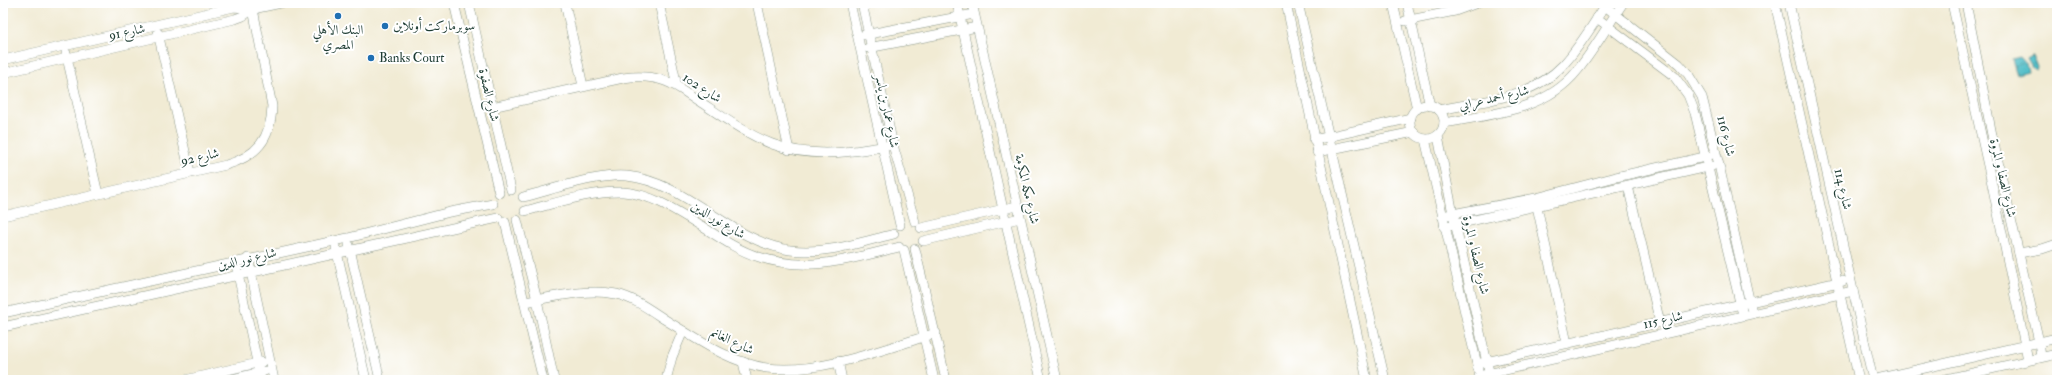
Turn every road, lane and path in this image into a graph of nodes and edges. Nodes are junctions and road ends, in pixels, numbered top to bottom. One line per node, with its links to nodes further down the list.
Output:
1 (281, 3): 22 (street, شارع 91)
2 (454, 3): 71 (street, شارع الصفوة)
3 (469, 3): 47 (street, شارع الصفوة)
4 (565, 3): 45 (street)
5 (659, 3): 46 (street)
6 (757, 3): 62 (street)
7 (850, 3): 35 (street, شارع عمار بن ياسر)
8 (862, 3): 34 (street, شارع عمار بن ياسر)
9 (956, 3): 26 (street)
10 (972, 3): 24 (street, شارع مكه المكرمة)
11 (1286, 3): 23 (street)
12 (1393, 3): 29 (street)
13 (1407, 3): 28 (street)
14 (1477, 3): 28 (street)
15 (1623, 3): 25 (street, شارع أحمد عرابي)
16 (1775, 3): 44 (street, شارع 114)
17 (1789, 3): 43 (street, شارع 114)
18 (1952, 3): 56 (street, شارع الصفا و المروة)
19 (1966, 3): 53 (street, شارع الصفا و المروة)
20 (1606, 4): 25 (street, شارع 116); 27 (street, شارع أحمد عرابي)
21 (1299, 7): 23 (street); 54 (street)
22 (253, 9): 30 (street, شارع 91); 36 (street, شارع 91); 68 (street, شارع 92)
23 (1288, 13): 58 (street)
24 (974, 14): 26 (street); 32 (street, شارع مكه المكرمة)
25 (1615, 14): 31 (street, شارع أحمد عرابي); 64 (street, شارع 116)
26 (960, 17): 33 (street); 34 (street)
27 (1597, 18): 31 (street, شارع 116); 48 (street, شارع أحمد عرابي)
28 (1411, 20): 29 (street); 48 (street)
29 (1398, 23): 49 (street)
30 (157, 26): 36 (street); 37 (street, شارع 91)
31 (1607, 26): 51 (street, شارع أحمد عرابي); 65 (street, شارع 116)
32 (977, 27): 33 (street); 77 (street, شارع مكه المكرمة)
33 (963, 30): 38 (street); 78 (street)
34 (869, 34): 35 (street); 38 (street, شارع عمار بن ياسر)
35 (858, 37): 39 (street, شارع عمار بن ياسر)
36 (159, 38): 40 (street, شارع 91); 68 (street)
37 (64, 46): 40 (street); 41 (street, شارع 91)
38 (872, 47): 39 (street); 59 (street, شارع عمار بن ياسر)
39 (861, 50): 60 (street, شارع عمار بن ياسر)
40 (67, 58): 42 (street, شارع 91); 72 (street)
41 (3, 60)
42 (3, 73)
43 (1805, 77): 44 (street); 106 (street, شارع 114)
44 (1793, 80): 107 (street, شارع 114)
45 (583, 86): 46 (street, شارع 102); 47 (street, شارع 102)
46 (677, 86): 62 (street, شارع 102)
47 (492, 107): 70 (street, شارع الصفوة)
48 (1434, 108): 49 (street); 51 (street)
49 (1417, 109): 50 (street)
50 (1411, 118): 52 (street); 54 (street)
51 (1444, 123): 55 (street)
52 (1414, 132): 57 (street); 61 (street)
53 (1992, 135): 56 (street); 101 (street, شارع الصفا و المروة)
54 (1330, 136): 58 (street); 61 (street)
55 (1438, 136): 57 (street); 80 (street, شارع الصفا و المروة)
56 (1981, 137): 128 (street, شارع الصفا و المروة)
57 (1424, 139): 82 (street, شارع الصفا و المروة)
58 (1314, 140): 63 (street)
59 (893, 145): 60 (street, شارع 102); 89 (street, شارع عمار بن ياسر)
60 (881, 147): 62 (street, شارع 102); 88 (street, شارع عمار بن ياسر)
61 (1333, 149): 63 (street); 119 (street)
62 (789, 150)
63 (1317, 152): 121 (street)
64 (1717, 154): 65 (street); 66 (street, شارع 116)
65 (1705, 157): 67 (street, شارع 116); 74 (street)
66 (1719, 165): 67 (street); 112 (street, شارع 116)
67 (1708, 167): 69 (street); 113 (street, شارع 116)
68 (190, 173): 72 (street, شارع 92)
69 (1628, 186): 74 (street); 118 (street)
70 (511, 190): 71 (street); 73 (street)
71 (499, 193): 75 (street)
72 (98, 194): 81 (street, شارع 92)
73 (523, 197): 76 (street, شارع نور الدين); 79 (street)
74 (1536, 202): 80 (street); 90 (street); 127 (street)
75 (493, 204): 85 (street); 93 (street, شارع نور الدين)
76 (698, 205): 84 (street); 92 (street, شارع نور الدين)
77 (1017, 206): 78 (street); 83 (street, شارع مكه المكرمة)
78 (1002, 209): 87 (street); 89 (street)
79 (525, 211): 84 (street, شارع نور الدين); 86 (street)
80 (1453, 214): 82 (street); 90 (street, شارع الصفا و المروة)
81 (3, 216)
82 (1442, 216): 91 (street, شارع الصفا و المروة)
83 (1020, 218): 87 (street); 114 (street, شارع مكه المكرمة)
84 (689, 219): 97 (street, شارع نور الدين)
85 (501, 220): 86 (street); 99 (street, شارع نور الدين); 111 (street)
86 (517, 220): 110 (street)
87 (1004, 222): 95 (street); 115 (street)
88 (900, 225): 89 (street); 92 (street)
89 (918, 225): 95 (street)
90 (1456, 225): 91 (street); 134 (street, شارع الصفا و المروة)
91 (1444, 227): 135 (street, شارع الصفا و المروة)
92 (894, 234): 97 (street)
93 (348, 238): 94 (street, شارع نور الدين); 99 (street)
94 (334, 240): 100 (street); 102 (street, شارع نور الدين)
95 (923, 241): 98 (street)
96 (2057, 244): 101 (street)
97 (902, 248): 98 (street); 124 (street)
98 (915, 249): 123 (street)
99 (351, 250): 100 (street, شارع نور الدين); 144 (street)
100 (337, 253): 104 (street, شارع نور الدين); 143 (street)
101 (2019, 253): 126 (street, شارع الصفا و المروة)
102 (248, 258): 103 (street, شارع نور الدين); 104 (street)
103 (235, 261): 105 (street); 116 (street, شارع نور الدين)
104 (251, 272): 105 (street, شارع نور الدين); 136 (street)
105 (238, 275): 120 (street, شارع نور الدين); 137 (street)
106 (1850, 279): 107 (street, شارع 115); 108 (street, شارع 114)
107 (1837, 282): 109 (street, شارع 114); 112 (street, شارع 115)
108 (1853, 291): 109 (street, شارع 115); 157 (street, شارع 114)
109 (1840, 294): 117 (street, شارع 115); 156 (street, شارع 114)
110 (538, 300): 111 (street, شارع الغانم); 122 (street, شارع الغانم); 146 (street)
111 (525, 302): 145 (street)
112 (1750, 303): 113 (street, شارع 115); 117 (street, شارع 116)
113 (1740, 305): 117 (street, شارع 116); 118 (street, شارع 115)
114 (1041, 307): 115 (street); 153 (street, شارع مكه المكرمة)
115 (1025, 312): 152 (street)
116 (3, 313)
117 (1747, 314): 138 (street, شارع 115)
118 (1660, 323): 127 (street, شارع 115)
119 (1372, 324): 121 (street); 155 (street)
120 (3, 327)
121 (1356, 328): 154 (street)
122 (683, 331): 133 (street, شارع الغانم); 147 (street)
123 (936, 333): 124 (street, شارع الغانم); 151 (street)
124 (925, 336): 132 (street, شارع الغانم); 150 (street)
125 (2057, 338): 126 (street)
126 (2039, 342): 128 (street); 130 (street, شارع الصفا و المروة)
127 (1567, 343): 134 (street, شارع 115)
128 (2025, 345): 131 (street, شارع الصفا و المروة); 157 (street)
129 (2057, 354): 130 (street)
130 (2041, 357): 131 (street)
131 (2028, 360): 158 (street)
132 (838, 361): 133 (street, شارع الغانم); 149 (street)
133 (744, 362): 148 (street)
134 (1488, 362): 135 (street, شارع 115); 138 (street, شارع الصفا و المروة)
135 (1477, 364): 139 (street, شارع الصفا و المروة)
136 (271, 365): 137 (street); 142 (street)
137 (259, 372): 140 (street); 141 (street)
138 (1491, 377): 139 (street, شارع 115)
139 (1480, 378)
140 (185, 380)
141 (228, 380)
142 (274, 380)
143 (366, 380)
144 (380, 380)
145 (543, 380)
146 (554, 380)
147 (666, 380)
148 (747, 380)
149 (842, 380)
150 (934, 380)
151 (946, 380)
152 (1041, 380)
153 (1057, 380)
154 (1367, 380)
155 (1385, 380)
156 (1859, 380)
157 (1873, 380)
158 (1942, 380)

